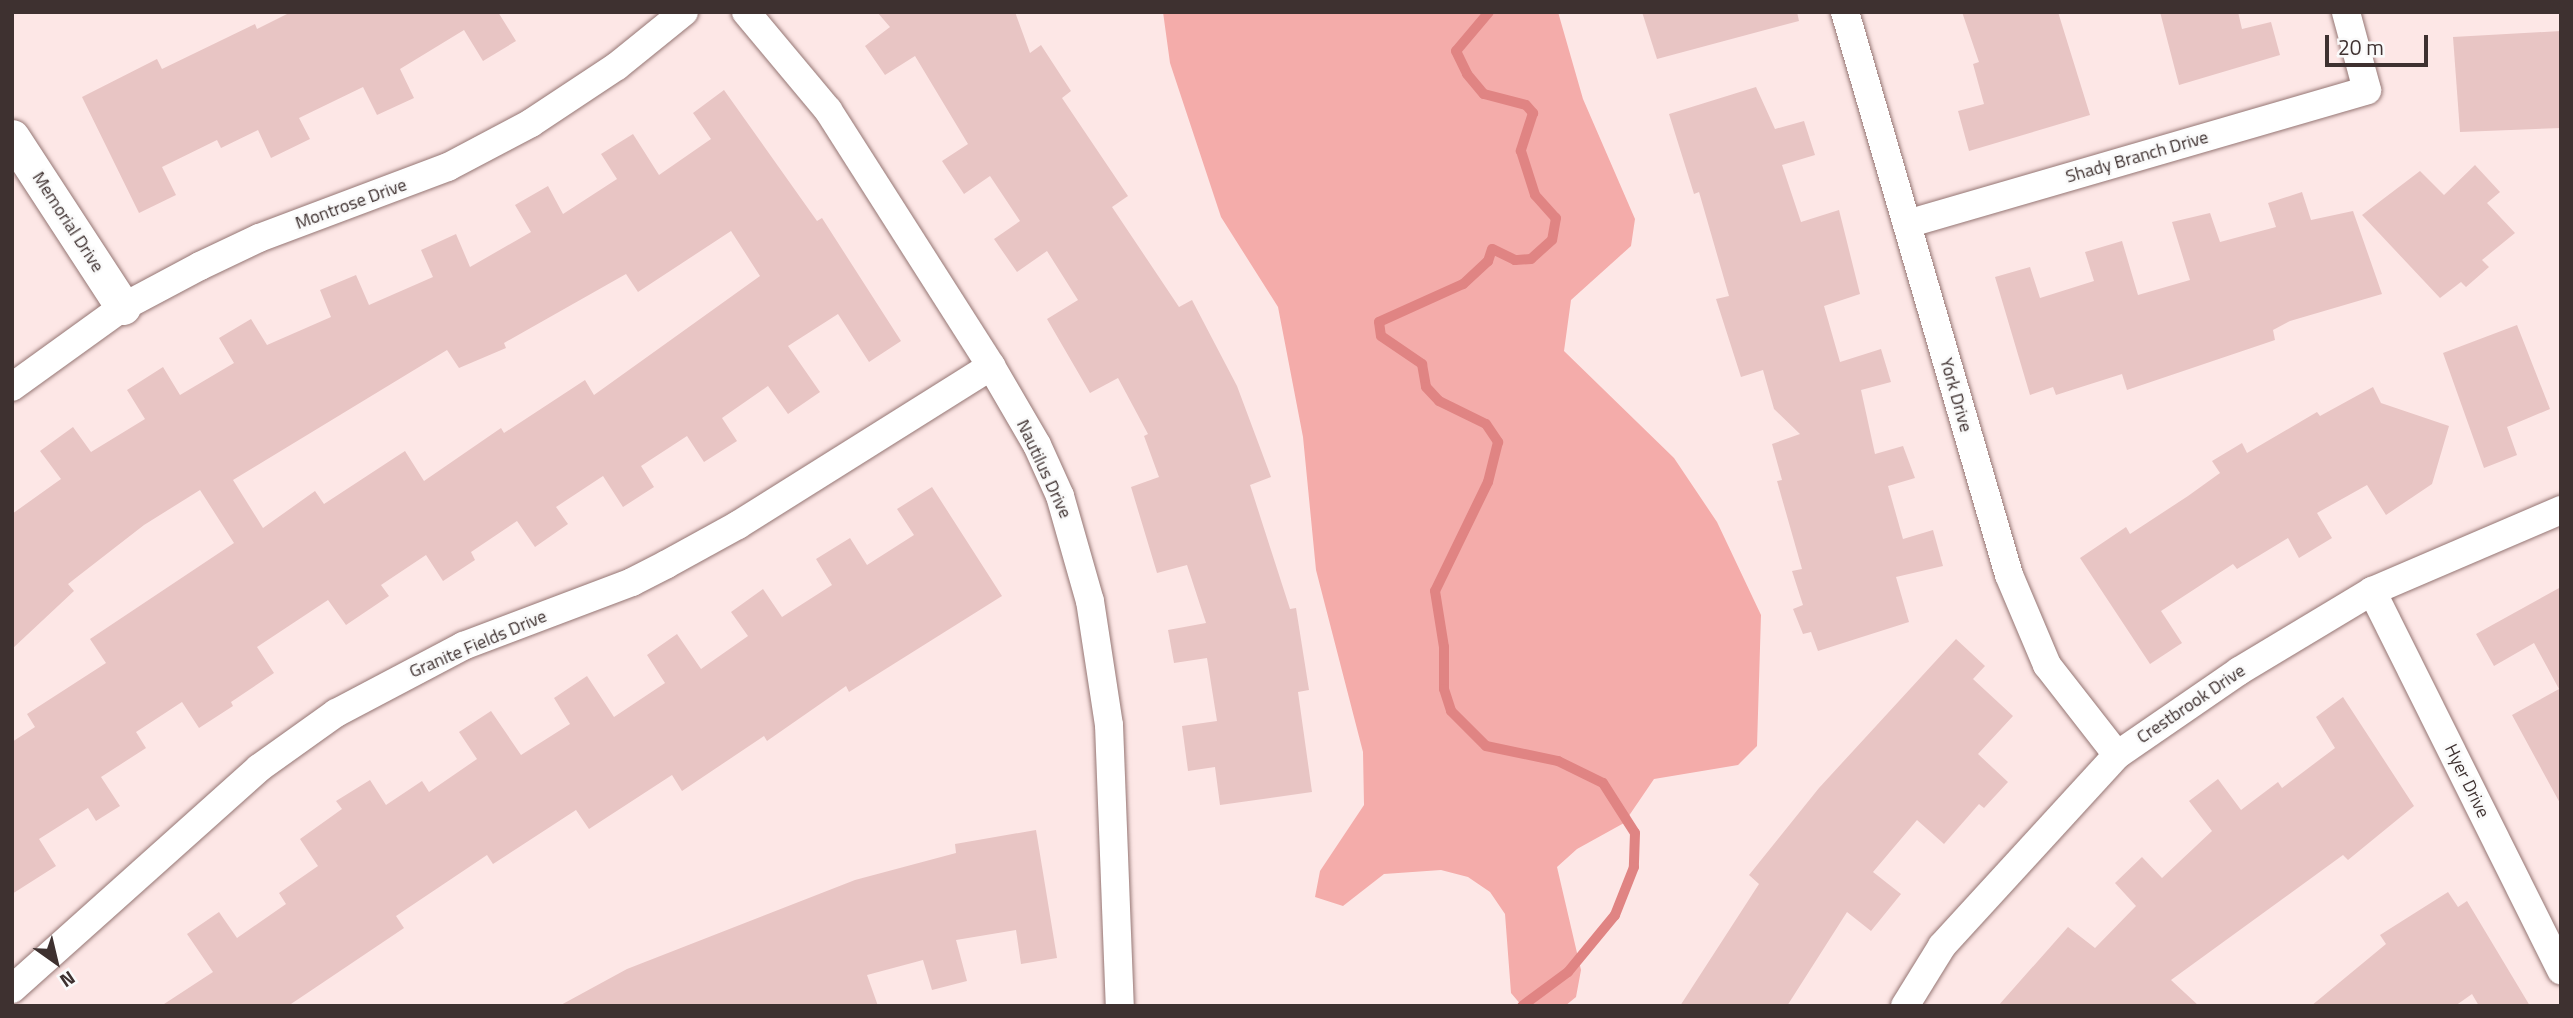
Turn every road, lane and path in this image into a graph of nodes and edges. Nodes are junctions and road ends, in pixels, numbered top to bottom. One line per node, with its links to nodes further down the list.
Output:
1 (684, 12): 7 (street, Montrose Drive)
2 (746, 12): 8 (street, Nautilus Drive)
3 (1845, 12): 6 (street, York Drive)
4 (2346, 12): 6 (street, Shady Branch Drive)
5 (12, 137): 7 (street, Memorial Drive)
6 (1907, 224): 12 (street, York Drive)
7 (123, 307): 9 (street, Montrose Drive)
8 (991, 366): 14 (street, Granite Fields Drive); 15 (street, Nautilus Drive)
9 (12, 387)
10 (2561, 510): 11 (street, Crestbrook Drive)
11 (2372, 592): 12 (street, Crestbrook Drive); 13 (street, Hyer Drive)
12 (2117, 755): 16 (street, Crestbrook Drive)
13 (2561, 970)
14 (12, 989)
15 (1120, 1006)
16 (1905, 1006)

